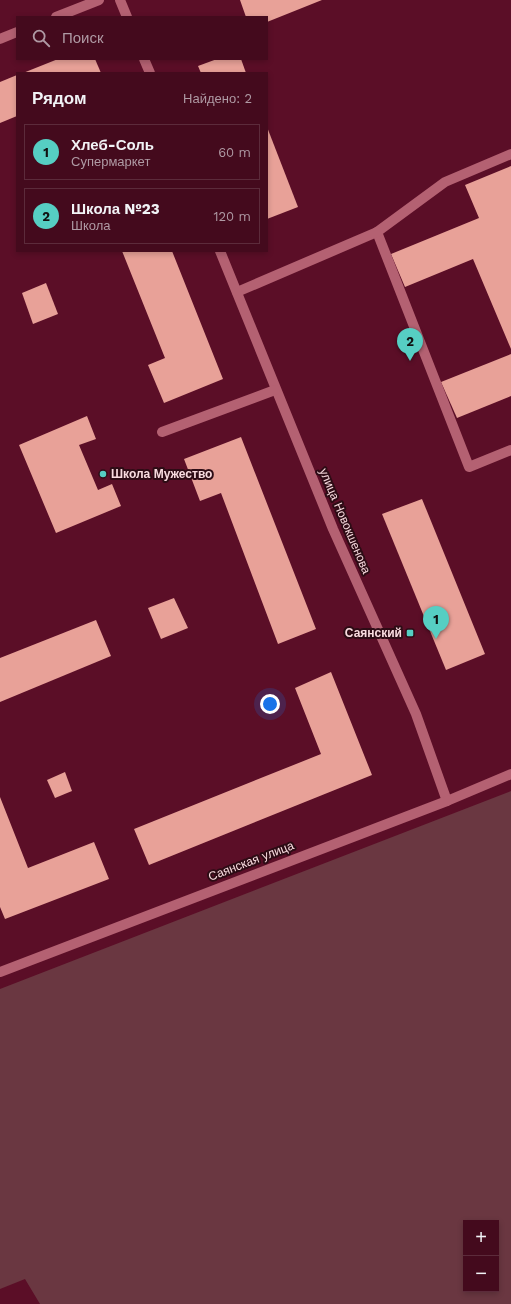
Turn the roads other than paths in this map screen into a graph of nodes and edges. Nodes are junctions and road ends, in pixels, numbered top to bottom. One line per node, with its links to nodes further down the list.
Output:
1 (99, 0): 3 (street)
2 (120, 0): 4 (street)
3 (59, 16)
4 (127, 16)
5 (16, 32): 6 (street)
6 (0, 39)
7 (144, 60): 8 (street)
8 (150, 72)
9 (511, 154): 10 (street)
10 (377, 232): 12 (street); 15 (street)
11 (220, 252): 12 (street, улица Новокшенова)
12 (237, 292): 13 (street, улица Новокшенова)
13 (275, 390): 14 (street); 17 (street, улица Новокшенова)
14 (162, 432)
15 (511, 450)
16 (511, 774): 17 (street, Саянская улица)
17 (447, 801): 18 (street, Саянская улица)
18 (0, 972)

